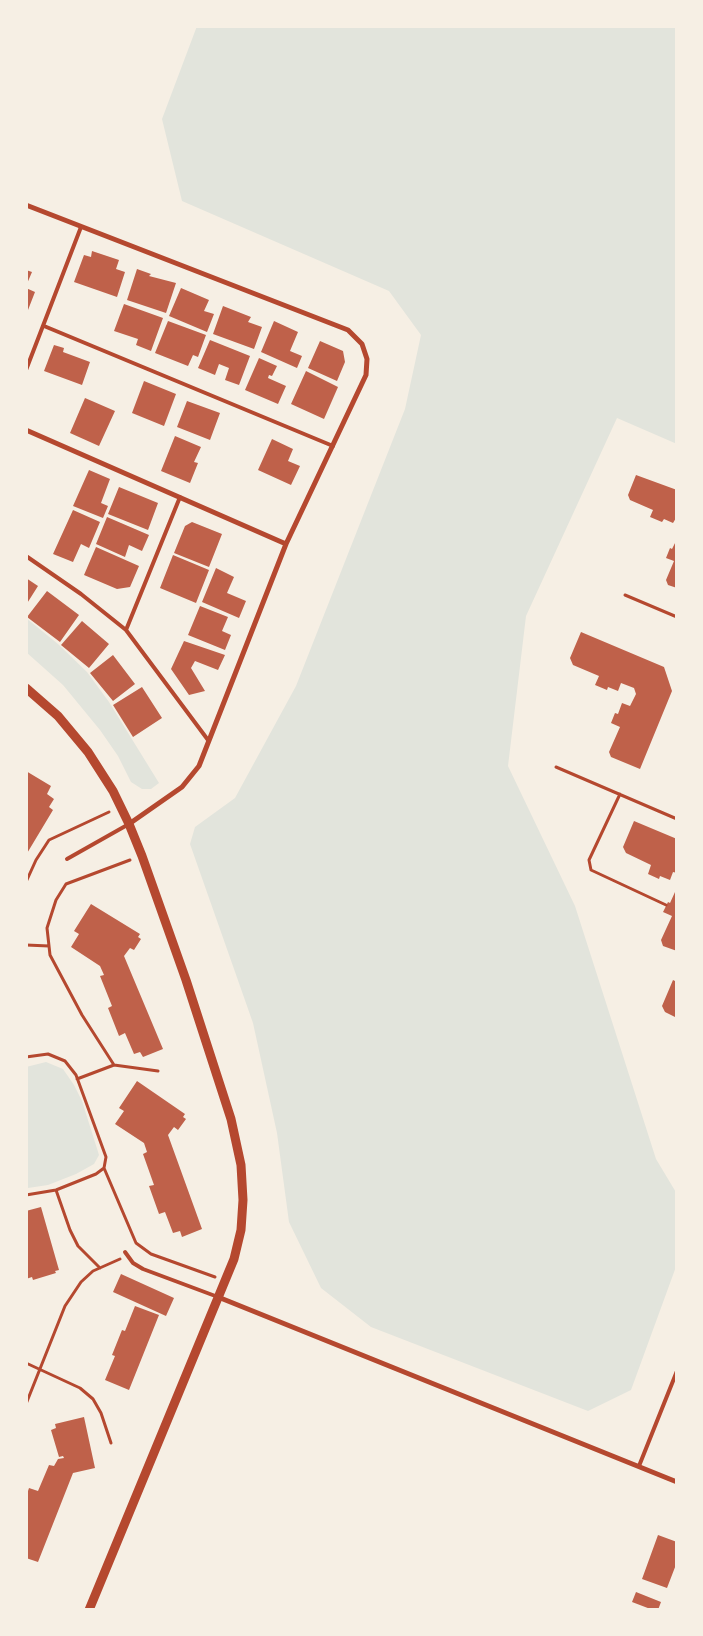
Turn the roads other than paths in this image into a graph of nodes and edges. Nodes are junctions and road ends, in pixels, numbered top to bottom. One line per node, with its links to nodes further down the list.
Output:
1 (26, 205): 2 (street)
2 (81, 227): 3 (lane); 6 (street)
3 (44, 326): 4 (lane); 6 (lane)
4 (26, 370)
5 (26, 430): 7 (street)
6 (332, 446): 8 (street)
7 (180, 497): 8 (street); 10 (lane)
8 (286, 544): 12 (street)
9 (26, 556): 10 (lane)
10 (126, 630): 12 (lane)
11 (26, 688): 13 (street)
12 (208, 740): 13 (street)
13 (129, 824): 14 (lane); 16 (street)
14 (67, 859)
15 (126, 1254): 16 (lane)
16 (218, 1297): 18 (street); 20 (street)
17 (677, 1371): 18 (lane)
18 (639, 1466): 19 (street)
19 (677, 1482)
20 (89, 1610)

